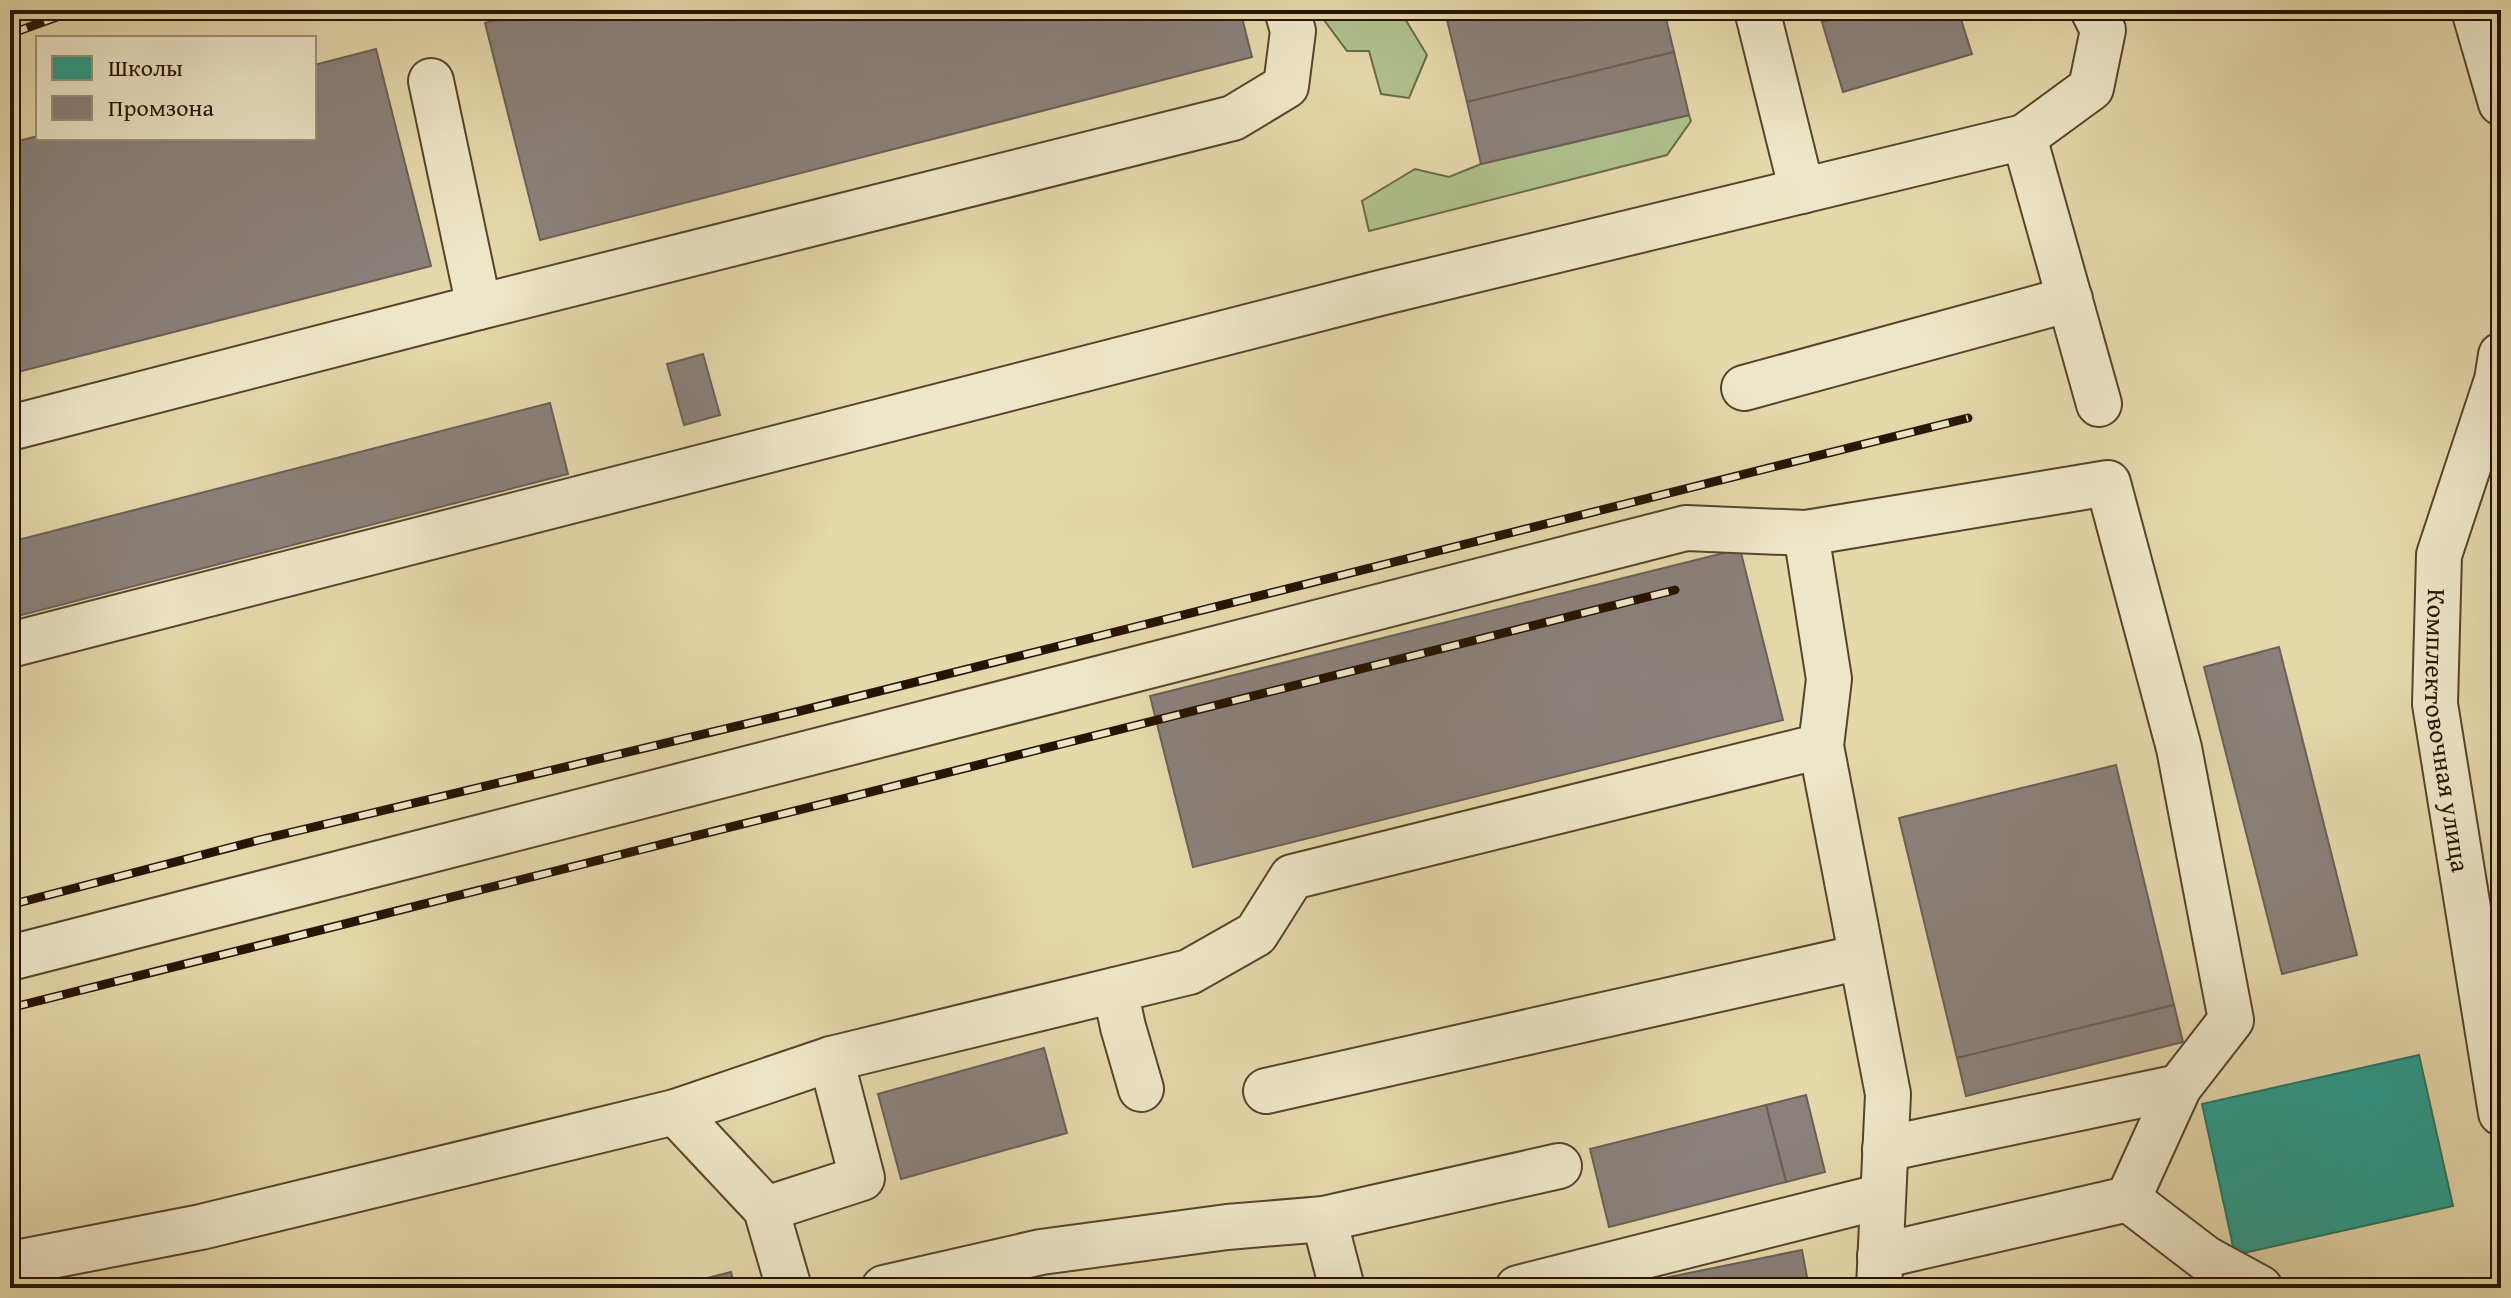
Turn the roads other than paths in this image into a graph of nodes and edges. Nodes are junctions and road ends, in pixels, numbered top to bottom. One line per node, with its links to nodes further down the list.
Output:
1 (1287, 10): 10 (street)
2 (1757, 10): 8 (street)
3 (2093, 10): 7 (street)
4 (2474, 10): 6 (street)
5 (431, 81): 10 (street)
6 (2501, 103)
7 (2024, 137): 8 (street); 9 (street)
8 (1802, 191): 17 (street)
9 (2070, 299): 12 (street); 13 (street)
10 (479, 307): 14 (street)
11 (2501, 355): 15 (street, Комплектовочная улица)
12 (1744, 388)
13 (2099, 404)
14 (10, 428)
15 (2488, 445): 27 (street, Комплектовочная улица)
16 (1806, 533): 18 (street); 20 (street); 23 (street)
17 (10, 645)
18 (1821, 746): 19 (street); 21 (street)
19 (1861, 957): 25 (street); 28 (street)
20 (10, 958)
21 (1115, 990): 22 (street); 24 (street)
22 (831, 1059): 26 (street); 32 (street)
23 (2179, 1087): 28 (street); 31 (street)
24 (1141, 1089)
25 (1266, 1091)
26 (675, 1112): 32 (street); 34 (street)
27 (2501, 1113)
28 (1885, 1149): 30 (street)
29 (1559, 1166): 33 (street)
30 (1883, 1196): 35 (street); 37 (street)
31 (2128, 1199): 35 (street); 36 (street)
32 (766, 1209): 38 (street)
33 (1324, 1219): 39 (street); 40 (street)
34 (10, 1264)
35 (1880, 1272): 41 (street)
36 (2204, 1273): 42 (street)
37 (1545, 1285)
38 (789, 1288)
39 (884, 1288)
40 (1342, 1288)
41 (1912, 1288)
42 (2260, 1288)

